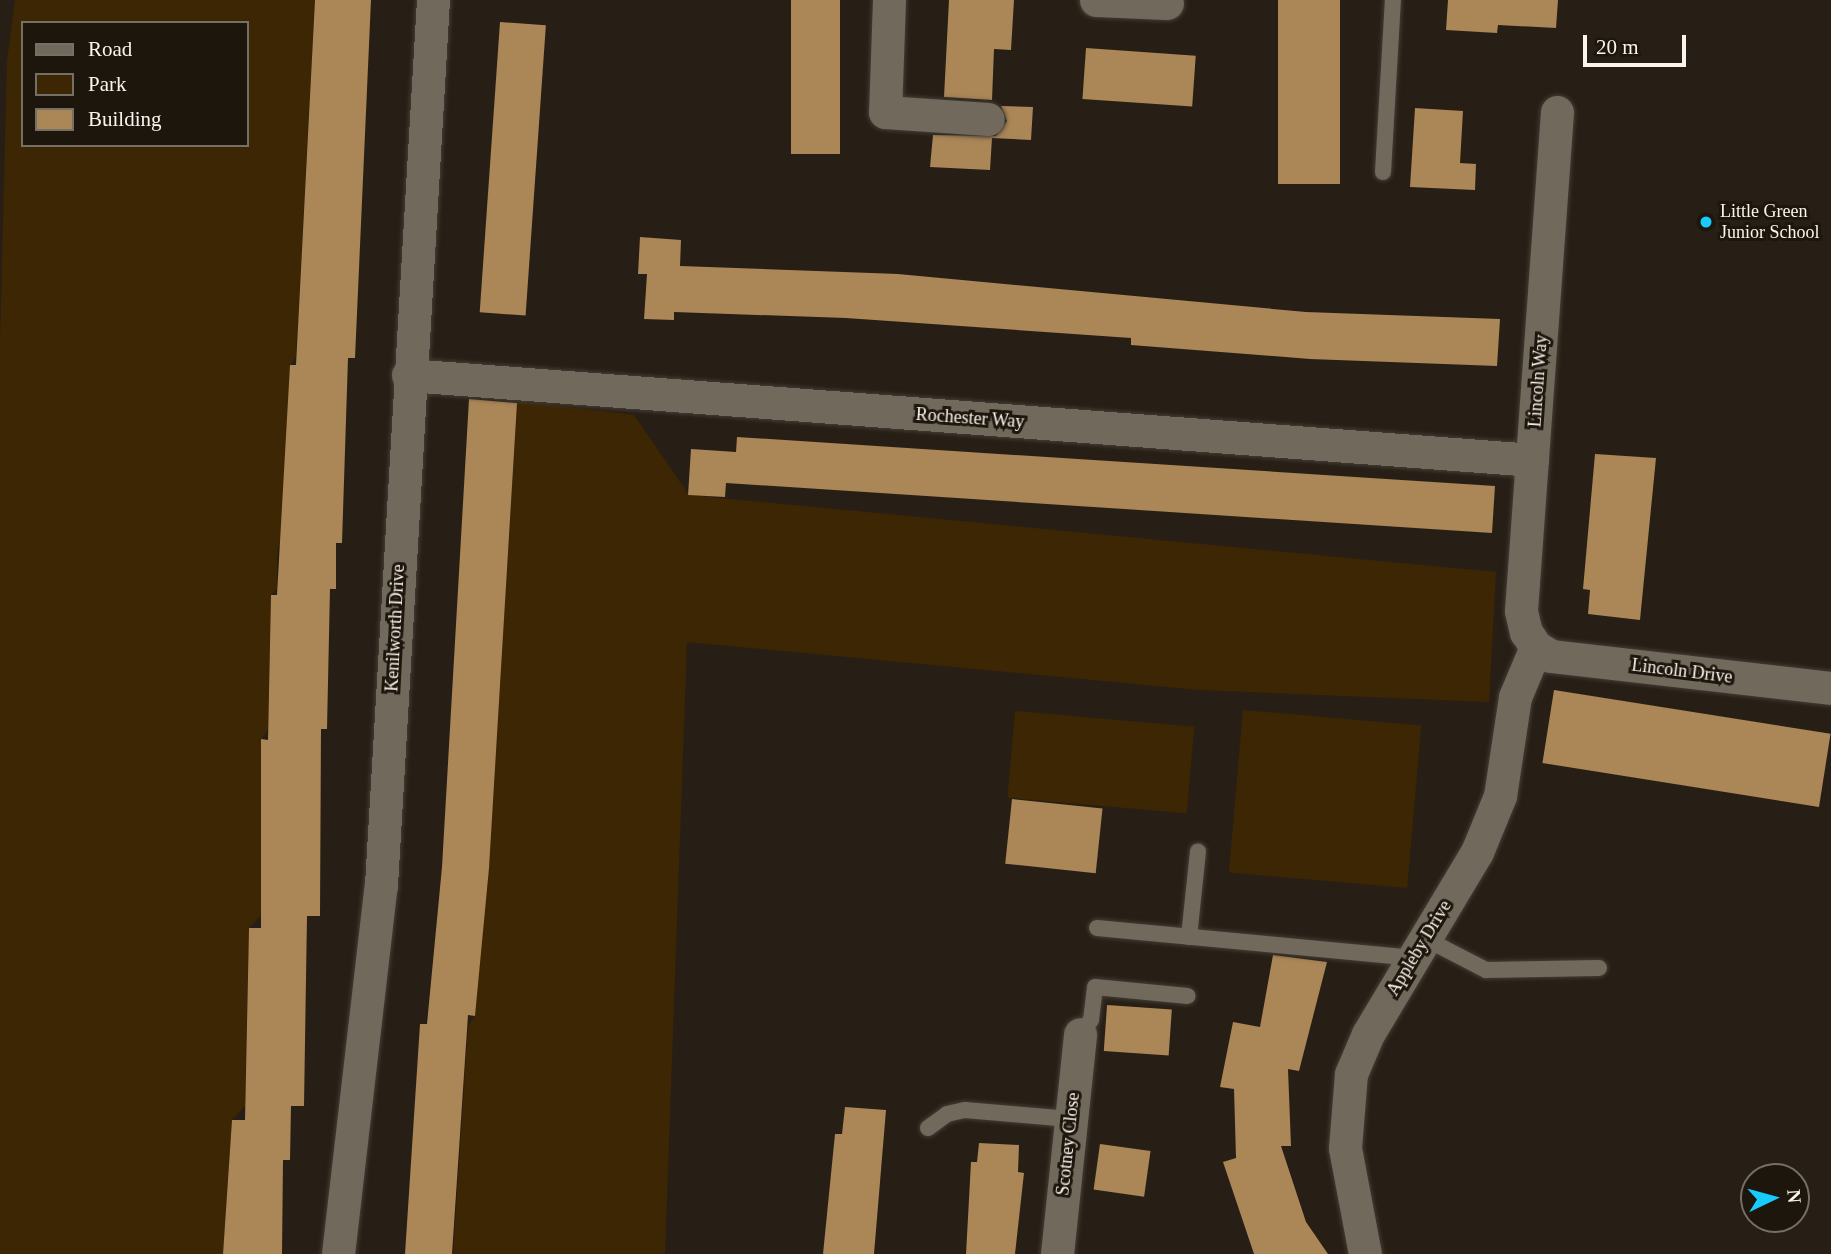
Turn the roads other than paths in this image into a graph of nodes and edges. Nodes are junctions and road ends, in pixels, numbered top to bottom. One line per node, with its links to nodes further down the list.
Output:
1 (433, 0): 9 (street, Kenilworth Drive)
2 (890, 0): 7 (street)
3 (1096, 0): 5 (street)
4 (1393, 0): 8 (lane)
5 (1167, 3)
6 (1557, 112): 10 (street, Lincoln Way)
7 (988, 119)
8 (1383, 172)
9 (408, 375): 10 (street, Rochester Way); 22 (street, Kenilworth Drive)
10 (1532, 460): 11 (street, Lincoln Way)
11 (1536, 647): 12 (street, Lincoln Drive); 16 (street, Appleby Drive)
12 (1831, 688)
13 (1198, 851): 15 (lane)
14 (1097, 928): 15 (lane)
15 (1189, 937): 16 (lane)
16 (1418, 948): 17 (lane); 24 (street, Appleby Drive)
17 (1599, 968)
18 (1188, 996): 19 (lane)
19 (1080, 1034): 20 (street, Scotney Close)
20 (1070, 1119): 21 (lane); 23 (street, Scotney Close)
21 (928, 1128)
22 (338, 1254)
23 (1057, 1254)
24 (1365, 1254)

